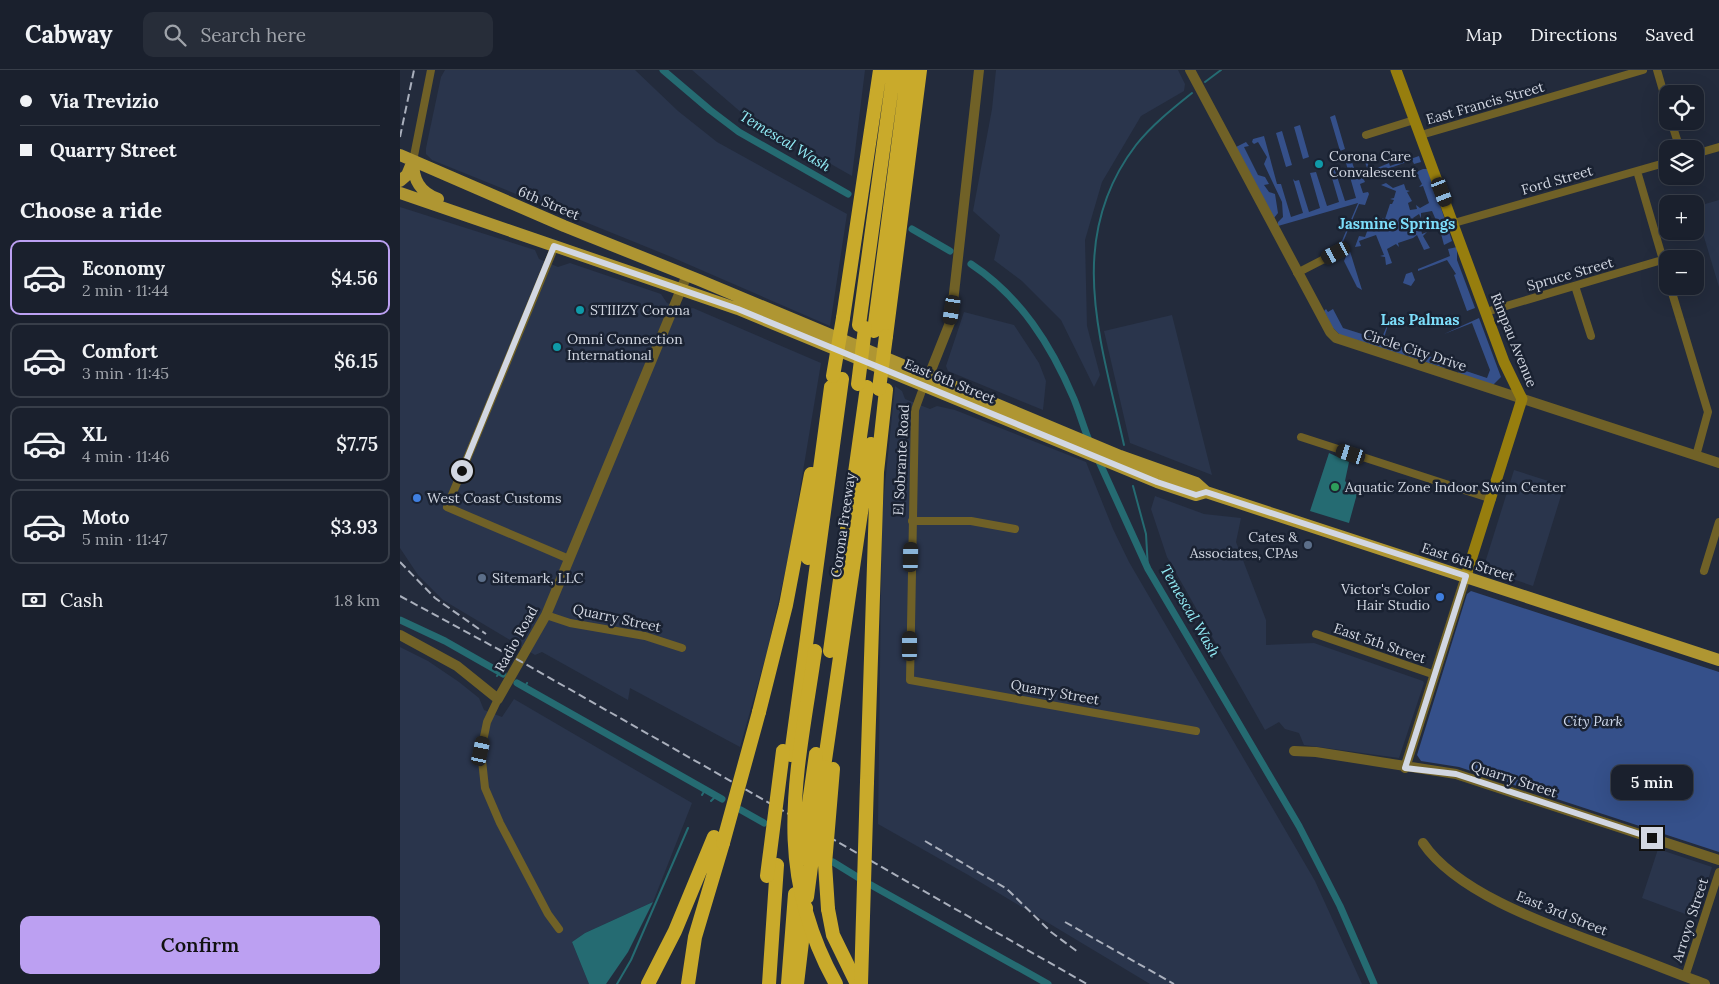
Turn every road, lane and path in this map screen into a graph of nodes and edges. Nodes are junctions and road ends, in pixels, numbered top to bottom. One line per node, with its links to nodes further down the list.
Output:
1 (431, 70): 20 (street)
2 (880, 70): 24 (highway, Corona Freeway)
3 (888, 70): 24 (highway)
4 (894, 70): 24 (highway)
5 (901, 70): 24 (highway)
6 (908, 70): 24 (highway)
7 (920, 70): 24 (highway, Corona Freeway)
8 (979, 70): 41 (street, El Sobrante Road)
9 (1190, 70): 33 (street, Circle City Drive)
10 (1396, 70): 14 (main road, Rimpau Avenue)
11 (1643, 70): 16 (street, East Francis Street)
12 (1656, 70): 13 (street)
13 (1661, 85)
14 (1414, 120): 15 (street, East Francis Street); 16 (main road, Rimpau Avenue)
15 (1366, 134)
16 (1421, 135): 26 (main road, Rimpau Avenue)
17 (1719, 147): 18 (street)
18 (1704, 151)
19 (400, 155): 20 (main road, 6th Street)
20 (413, 161): 23 (main road); 27 (main road); 34 (main road, 6th Street)
21 (1659, 165): 22 (street, Ford Street)
22 (1636, 171): 26 (street, Ford Street); 30 (street)
23 (400, 181)
24 (882, 188): 28 (highway, Corona Freeway); 28 (highway, Corona Freeway); 28 (highway)
25 (400, 193): 27 (main road)
26 (1454, 223): 38 (main road, Rimpau Avenue)
27 (493, 225): 29 (main road)
28 (875, 238): 39 (highway, Corona Freeway); 39 (highway, Corona Freeway); 39 (highway)
29 (554, 246): 36 (main road); 53 (street)
30 (1659, 250)
31 (1336, 253): 33 (street)
32 (1659, 261): 35 (street, Spruce Street)
33 (1297, 274): 43 (street, Circle City Drive)
34 (688, 275): 36 (street, Radio Road); 41 (main road, East 6th Street)
35 (1575, 286): 38 (street, Spruce Street); 40 (street)
36 (682, 290): 41 (main road, East 6th Street); 53 (street, Radio Road)
37 (1673, 295): 46 (street)
38 (1486, 312): 43 (main road, Rimpau Avenue)
39 (863, 327): 42 (highway, Corona Freeway, bridge); 42 (highway); 42 (highway, Corona Freeway, bridge)
40 (1592, 336)
41 (926, 382): 48 (main road, East 6th Street); 48 (main road, East 6th Street); 50 (street, El Sobrante Road)
42 (859, 384): 45 (highway, Corona Freeway); 60 (highway); 67 (highway); 68 (highway, Corona Freeway); 74 (highway, bridge); 86 (highway, bridge)
43 (1522, 399): 46 (street, Circle City Drive); 49 (main road, Rimpau Avenue)
44 (1301, 437): 49 (street)
45 (823, 444): 67 (highway, Corona Freeway); 70 (highway, bridge)
46 (1696, 456): 47 (street, Circle City Drive)
47 (1719, 463)
48 (1206, 492): 55 (main road, East 6th Street)
49 (1492, 499): 55 (main road, Rimpau Avenue)
50 (912, 521): 52 (street); 63 (street, El Sobrante Road)
51 (1719, 522): 54 (street)
52 (1015, 529)
53 (569, 559): 56 (street, Radio Road)
54 (1704, 571)
55 (1466, 576): 61 (main road, East 6th Street); 62 (street, Rimpau Avenue)
56 (546, 614): 59 (street, Quarry Street); 64 (street, Radio Road)
57 (1316, 634): 62 (street, East 5th Street)
58 (400, 635): 64 (street)
59 (682, 648)
60 (818, 652): 83 (highway, bridge); 84 (highway, bridge)
61 (1719, 660)
62 (1435, 675): 69 (street, Rimpau Avenue)
63 (910, 680): 65 (street, Quarry Street)
64 (498, 699): 75 (street, Radio Road)
65 (1196, 731)
66 (1294, 751): 69 (street, Quarry Street)
67 (787, 753): 79 (highway, Corona Freeway, bridge); 80 (highway)
68 (828, 768): 74 (highway, bridge); 85 (highway, bridge)
69 (1405, 768): 72 (street, Quarry Street)
70 (719, 840): 77 (highway); 78 (highway)
71 (1423, 843): 76 (street, East 3rd Street)
72 (1719, 860)
73 (1719, 872): 76 (street, Arroyo Street)
74 (801, 896): 81 (highway); 82 (highway)
75 (559, 929)
76 (1685, 976): 87 (street, East 3rd Street)
77 (648, 984)
78 (688, 984)
79 (761, 984)
80 (769, 984)
81 (788, 984)
82 (797, 984)
83 (836, 984)
84 (845, 984)
85 (857, 984)
86 (862, 984)
87 (1705, 984)

